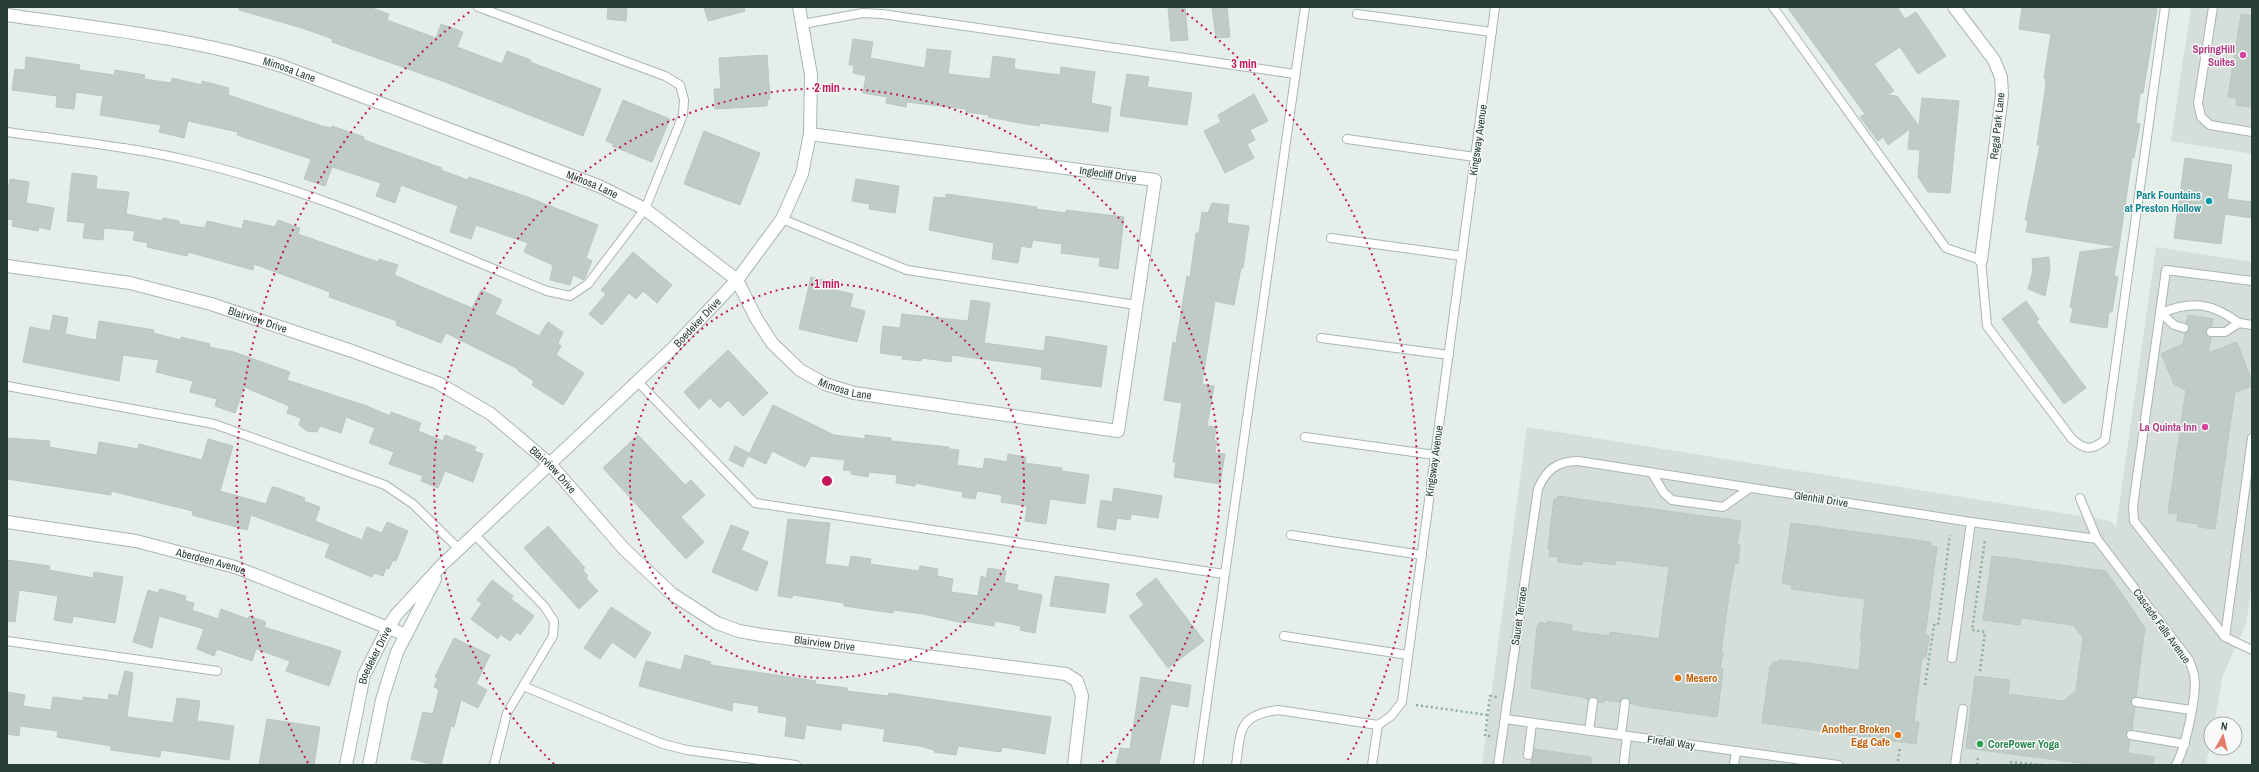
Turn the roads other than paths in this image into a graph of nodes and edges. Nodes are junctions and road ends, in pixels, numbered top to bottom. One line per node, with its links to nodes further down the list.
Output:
1 (478, 7): 19 (lane)
2 (799, 7): 11 (street, Boedeker Drive)
3 (1305, 7): 13 (lane)
4 (1495, 7): 12 (lane, Kingsway Avenue)
5 (1773, 7): 23 (lane)
6 (1954, 7): 23 (street, Regal Park Lane)
7 (2165, 7): 23 (lane)
8 (2213, 7): 15 (lane)
9 (1357, 14): 12 (lane)
10 (7, 15): 19 (street, Mimosa Lane)
11 (803, 24): 13 (lane); 16 (street, Boedeker Drive)
12 (1492, 32): 18 (lane, Kingsway Avenue)
13 (1295, 74): 54 (lane)
14 (7, 132): 19 (lane)
15 (2252, 132)
16 (810, 134): 20 (street, Boedeker Drive); 27 (street, Inglecliff Drive)
17 (1347, 139): 18 (lane)
18 (1475, 157): 22 (lane, Kingsway Avenue)
19 (646, 209): 25 (street, Mimosa Lane)
20 (782, 219): 25 (street, Boedeker Drive); 27 (lane)
21 (1331, 238): 22 (lane)
22 (1462, 256): 34 (lane, Kingsway Avenue)
23 (1981, 260)
24 (7, 266): 41 (street, Blairview Drive)
25 (737, 280): 35 (street, Boedeker Drive); 37 (street, Mimosa Lane)
26 (2252, 281): 28 (lane)
27 (1136, 305): 37 (street, Inglecliff Drive)
28 (2161, 313): 29 (lane); 31 (lane); 58 (lane)
29 (2239, 323): 30 (lane); 32 (lane)
30 (2252, 325)
31 (2184, 328)
32 (2211, 332)
33 (1321, 338): 34 (lane)
34 (1449, 355): 40 (lane, Kingsway Avenue)
35 (638, 382): 41 (street, Boedeker Drive); 54 (lane)
36 (7, 386): 51 (lane)
37 (1118, 431)
38 (1305, 437): 40 (lane)
39 (2252, 438): 58 (lane)
40 (1435, 455): 52 (lane, Kingsway Avenue)
41 (550, 464): 48 (street, Boedeker Drive); 84 (street, Blairview Drive)
42 (1548, 471): 43 (lane, Glenhill Drive); 70 (lane, Sauret Terrace)
43 (1652, 473): 44 (lane, Glenhill Drive); 44 (lane)
44 (1750, 488): 47 (lane, Glenhill Drive)
45 (2080, 498): 50 (lane, Cascade Falls Avenue)
46 (7, 522): 55 (street, Aberdeen Avenue)
47 (1972, 522): 50 (lane, Glenhill Drive); 62 (lane)
48 (475, 534): 51 (street, Boedeker Drive); 64 (lane)
49 (1291, 535): 52 (lane)
50 (2097, 539): 69 (lane, Cascade Falls Avenue)
51 (459, 549): 53 (street, Boedeker Drive)
52 (1422, 555): 61 (lane, Kingsway Avenue)
53 (442, 565): 55 (street, Boedeker Drive); 56 (street, Boedeker Drive)
54 (1224, 574): 85 (lane)
55 (388, 628): 56 (street, Aberdeen Avenue); 80 (street, Boedeker Drive)
56 (406, 635): 81 (street, Boedeker Drive)
57 (1284, 636): 61 (lane)
58 (2225, 637): 60 (lane)
59 (7, 641): 63 (lane)
60 (2252, 650)
61 (1408, 655): 72 (lane, Kingsway Avenue)
62 (1952, 658)
63 (216, 671)
64 (523, 686): 82 (lane); 83 (lane)
65 (1593, 702): 73 (lane)
66 (2136, 702): 69 (lane)
67 (1625, 703): 74 (lane)
68 (1963, 709): 91 (lane)
69 (2191, 710): 76 (lane, Cascade Falls Avenue)
70 (1505, 719): 71 (lane, Firefall Way); 88 (lane, Sauret Terrace)
71 (1532, 723): 73 (lane, Firefall Way); 78 (lane)
72 (1378, 725): 86 (lane); 87 (lane)
73 (1589, 731): 74 (lane, Firefall Way)
74 (1624, 735): 77 (lane, Firefall Way); 79 (lane)
75 (2131, 735): 76 (lane)
76 (2185, 744): 92 (lane, Cascade Falls Avenue)
77 (1736, 751): 89 (lane); 90 (lane, Firefall Way)
78 (1528, 755)
79 (1624, 762)
80 (346, 765)
81 (369, 765)
82 (494, 765)
83 (796, 765)
84 (1074, 765)
85 (1198, 765)
86 (1236, 765)
87 (1372, 765)
88 (1498, 765)
89 (1734, 765)
90 (1838, 765)
91 (1955, 765)
92 (2176, 765)

